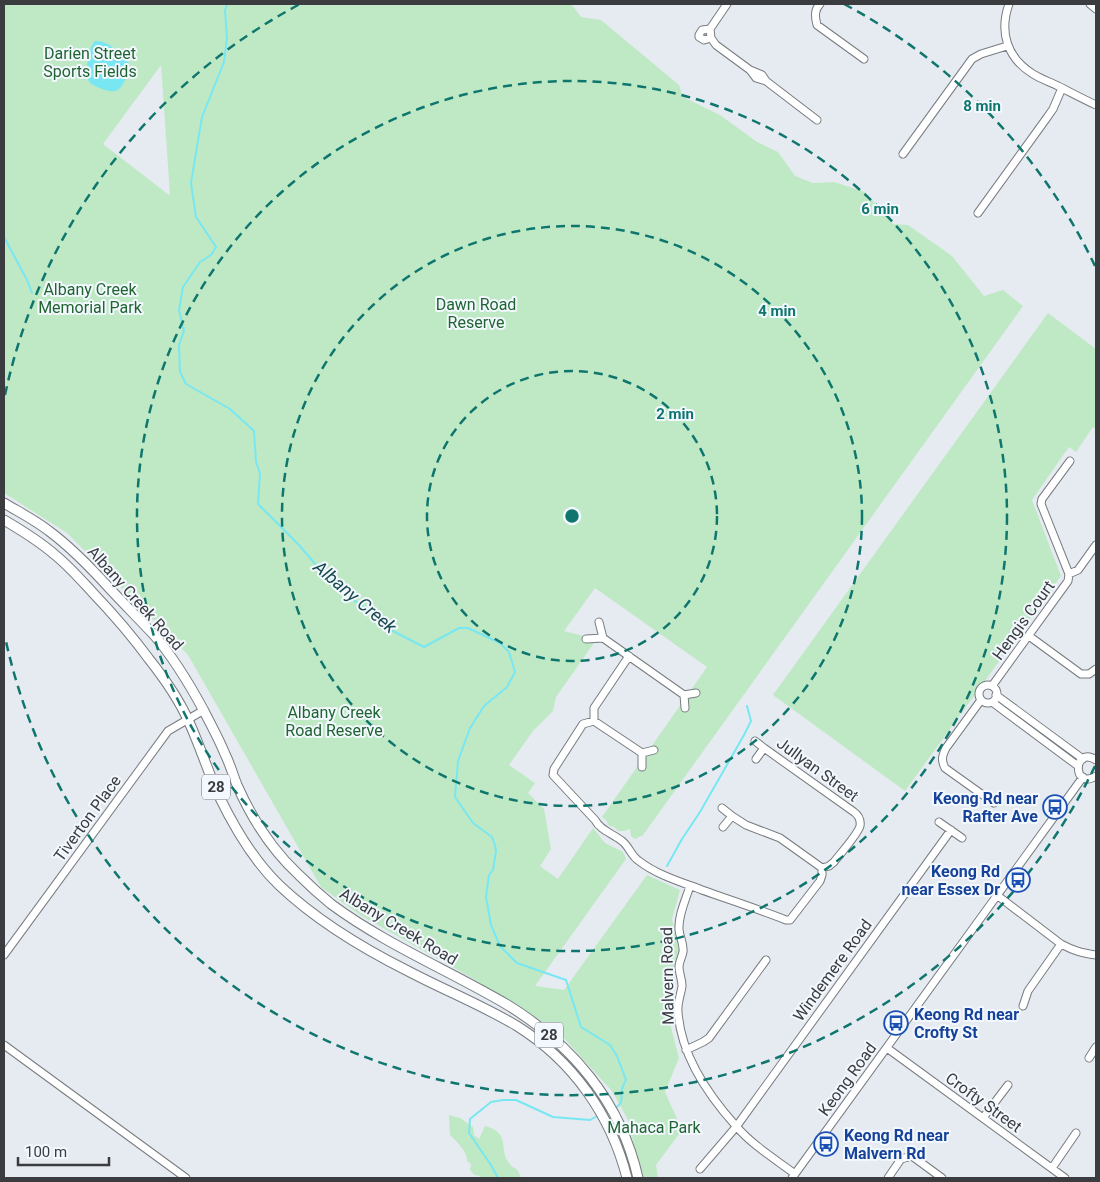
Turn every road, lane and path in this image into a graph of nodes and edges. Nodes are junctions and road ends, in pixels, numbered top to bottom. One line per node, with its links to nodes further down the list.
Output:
1 (727, 4): 6 (street)
2 (820, 4): 9 (street)
3 (1009, 4): 8 (street)
4 (1090, 4): 5 (street)
5 (1096, 8)
6 (710, 29): 7 (street); 7 (street)
7 (711, 38): 12 (street)
8 (1007, 46): 10 (street); 13 (street)
9 (864, 59)
10 (1062, 88): 11 (street); 14 (street)
11 (1096, 105)
12 (817, 120)
13 (903, 154)
14 (978, 213)
15 (1070, 460): 19 (street, Hengis Court)
16 (4, 504): 33 (main road, Albany Creek Road / 28)
17 (4, 520): 34 (main road, Albany Creek Road / 28)
18 (1096, 546): 19 (street)
19 (1069, 574): 21 (street, Hengis Court)
20 (599, 622): 22 (street)
21 (1029, 636): 25 (street); 26 (street, Hengis Court)
22 (603, 638): 23 (street); 24 (street)
23 (586, 639)
24 (628, 656): 29 (street); 35 (street)
25 (1096, 669)
26 (992, 686): 28 (street); 30 (street)
27 (696, 693): 29 (street)
28 (996, 694): 31 (street); 41 (street)
29 (684, 695): 32 (street)
30 (981, 700): 31 (street); 47 (street)
31 (992, 702): 43 (street)
32 (685, 708)
33 (204, 710): 34 (street, Tiverton Place); 76 (main road, Albany Creek Road / 28)
34 (188, 719): 58 (street, Tiverton Place); 75 (main road, Albany Creek Road / 28)
35 (594, 721): 39 (street); 55 (street)
36 (755, 741): 37 (street, Jullyan Street)
37 (764, 748): 40 (street, Jullyan Street); 54 (street, Jullyan Street)
38 (654, 750): 39 (street)
39 (642, 753): 44 (street)
40 (756, 759)
41 (1083, 759): 42 (street); 43 (street)
42 (1096, 759)
43 (1078, 766): 46 (street)
44 (642, 767)
45 (1096, 776): 46 (street)
46 (1083, 778): 56 (street, Keong Road)
47 (994, 803)
48 (722, 808): 49 (street)
49 (732, 816): 51 (street); 54 (street)
50 (939, 822): 52 (street)
51 (723, 827)
52 (951, 830): 53 (street); 69 (street, Windemere Road)
53 (962, 838)
54 (822, 868): 55 (street, Jullyan Street)
55 (690, 886): 65 (street, Malvern Road)
56 (998, 896): 57 (street); 64 (street, Keong Road)
57 (1062, 944): 59 (street); 61 (street)
58 (4, 955)
59 (1096, 955)
60 (766, 960): 65 (street)
61 (1023, 1006)
62 (4, 1045): 74 (street)
63 (1096, 1047): 66 (street)
64 (887, 1048): 68 (street, Crofty Street); 73 (street, Keong Road)
65 (686, 1050): 69 (street, Malvern Road)
66 (1088, 1058)
67 (1008, 1085): 68 (street)
68 (983, 1118): 71 (street, Crofty Street)
69 (736, 1127): 72 (street, Windemere Road); 73 (street, Malvern Road)
70 (1076, 1133): 71 (street)
71 (1052, 1168): 79 (street, Crofty Street)
72 (700, 1169)
73 (794, 1176)
74 (186, 1178)
75 (627, 1178)
76 (638, 1178)
77 (888, 1178): 78 (street)
78 (942, 1178)
79 (1066, 1178)

